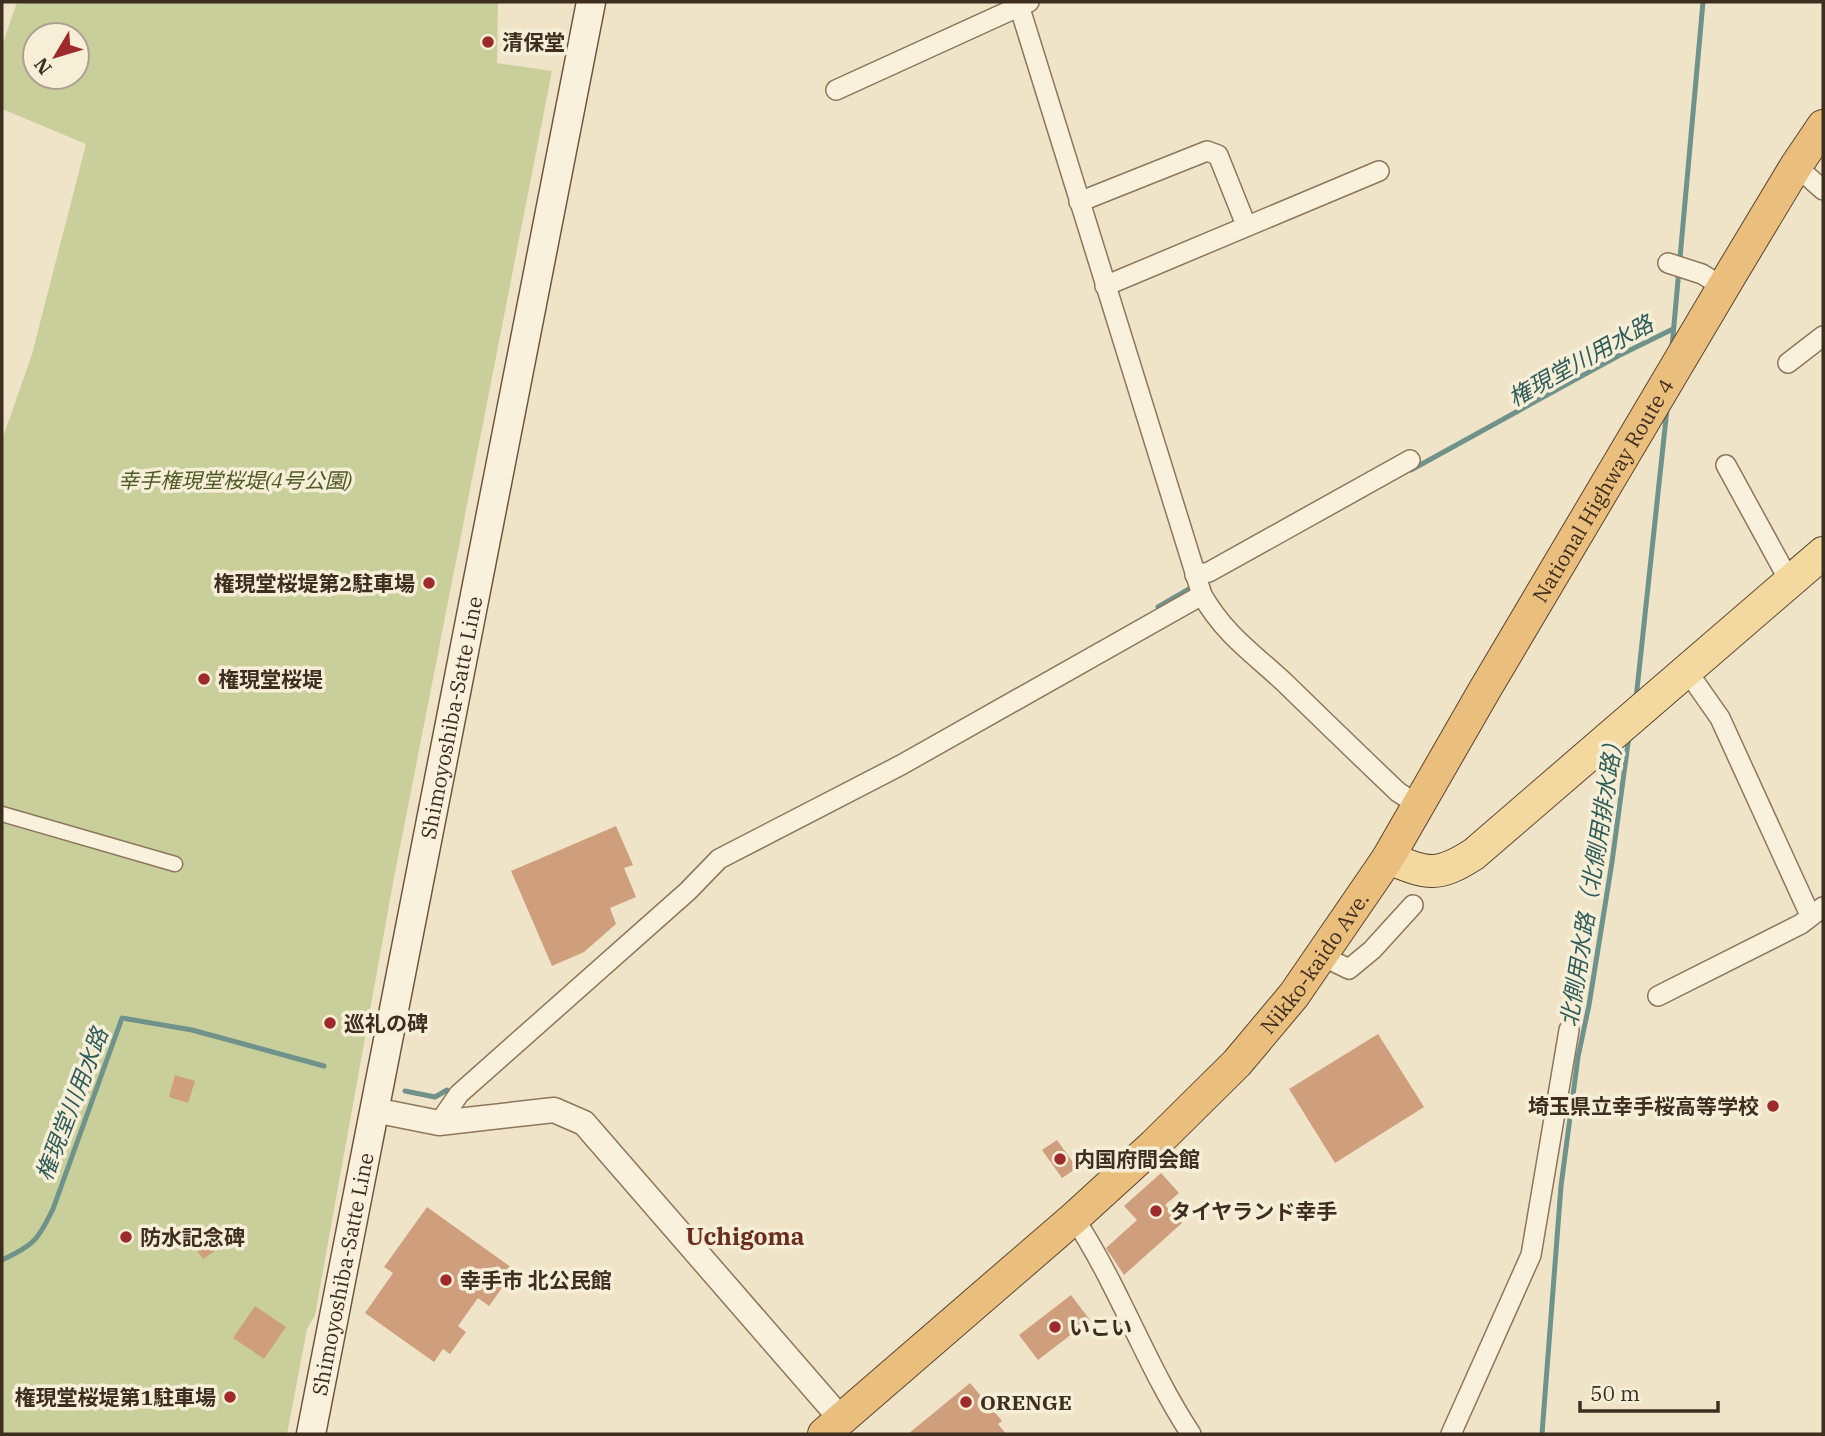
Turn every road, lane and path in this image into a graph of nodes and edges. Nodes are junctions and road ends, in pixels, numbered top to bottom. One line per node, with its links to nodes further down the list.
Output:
1 (591, 2): 31 (main road, Shimoyoshiba-Satte Line)
2 (1022, 3): 3 (street); 8 (street)
3 (836, 90)
4 (1823, 126): 5 (highway, National Highway Route 4)
5 (1796, 166): 7 (street); 12 (highway, National Highway Route 4)
6 (1379, 171): 9 (street)
7 (1823, 190)
8 (1079, 202): 9 (street); 11 (street)
9 (1247, 225): 11 (street)
10 (1668, 263): 12 (street)
11 (1105, 286): 18 (street)
12 (1723, 287): 22 (highway, National Highway Route 4)
13 (1823, 335): 14 (street)
14 (1788, 363)
15 (1410, 460): 18 (street)
16 (1726, 466): 19 (street)
17 (1823, 553): 19 (main road)
18 (1195, 575): 20 (street)
19 (1790, 582): 21 (main road)
20 (1202, 595): 22 (street); 32 (street)
21 (1687, 671): 24 (main road); 27 (street)
22 (1418, 805): 24 (highway, National Highway Route 4)
23 (2, 814): 25 (street)
24 (1388, 858): 28 (highway, Nikko-kaido Ave.)
25 (175, 864)
26 (1413, 905): 28 (street)
27 (1817, 911): 29 (street)
28 (1322, 957): 33 (highway, Nikko-kaido Ave.)
29 (1658, 996)
30 (1569, 1030): 37 (street)
31 (374, 1110): 32 (street); 35 (main road, Shimoyoshiba-Satte Line)
32 (439, 1123): 34 (street)
33 (1074, 1218): 34 (highway, Nikko-kaido Ave.); 36 (street)
34 (833, 1427)
35 (311, 1434)
36 (1191, 1434)
37 (1451, 1434)

